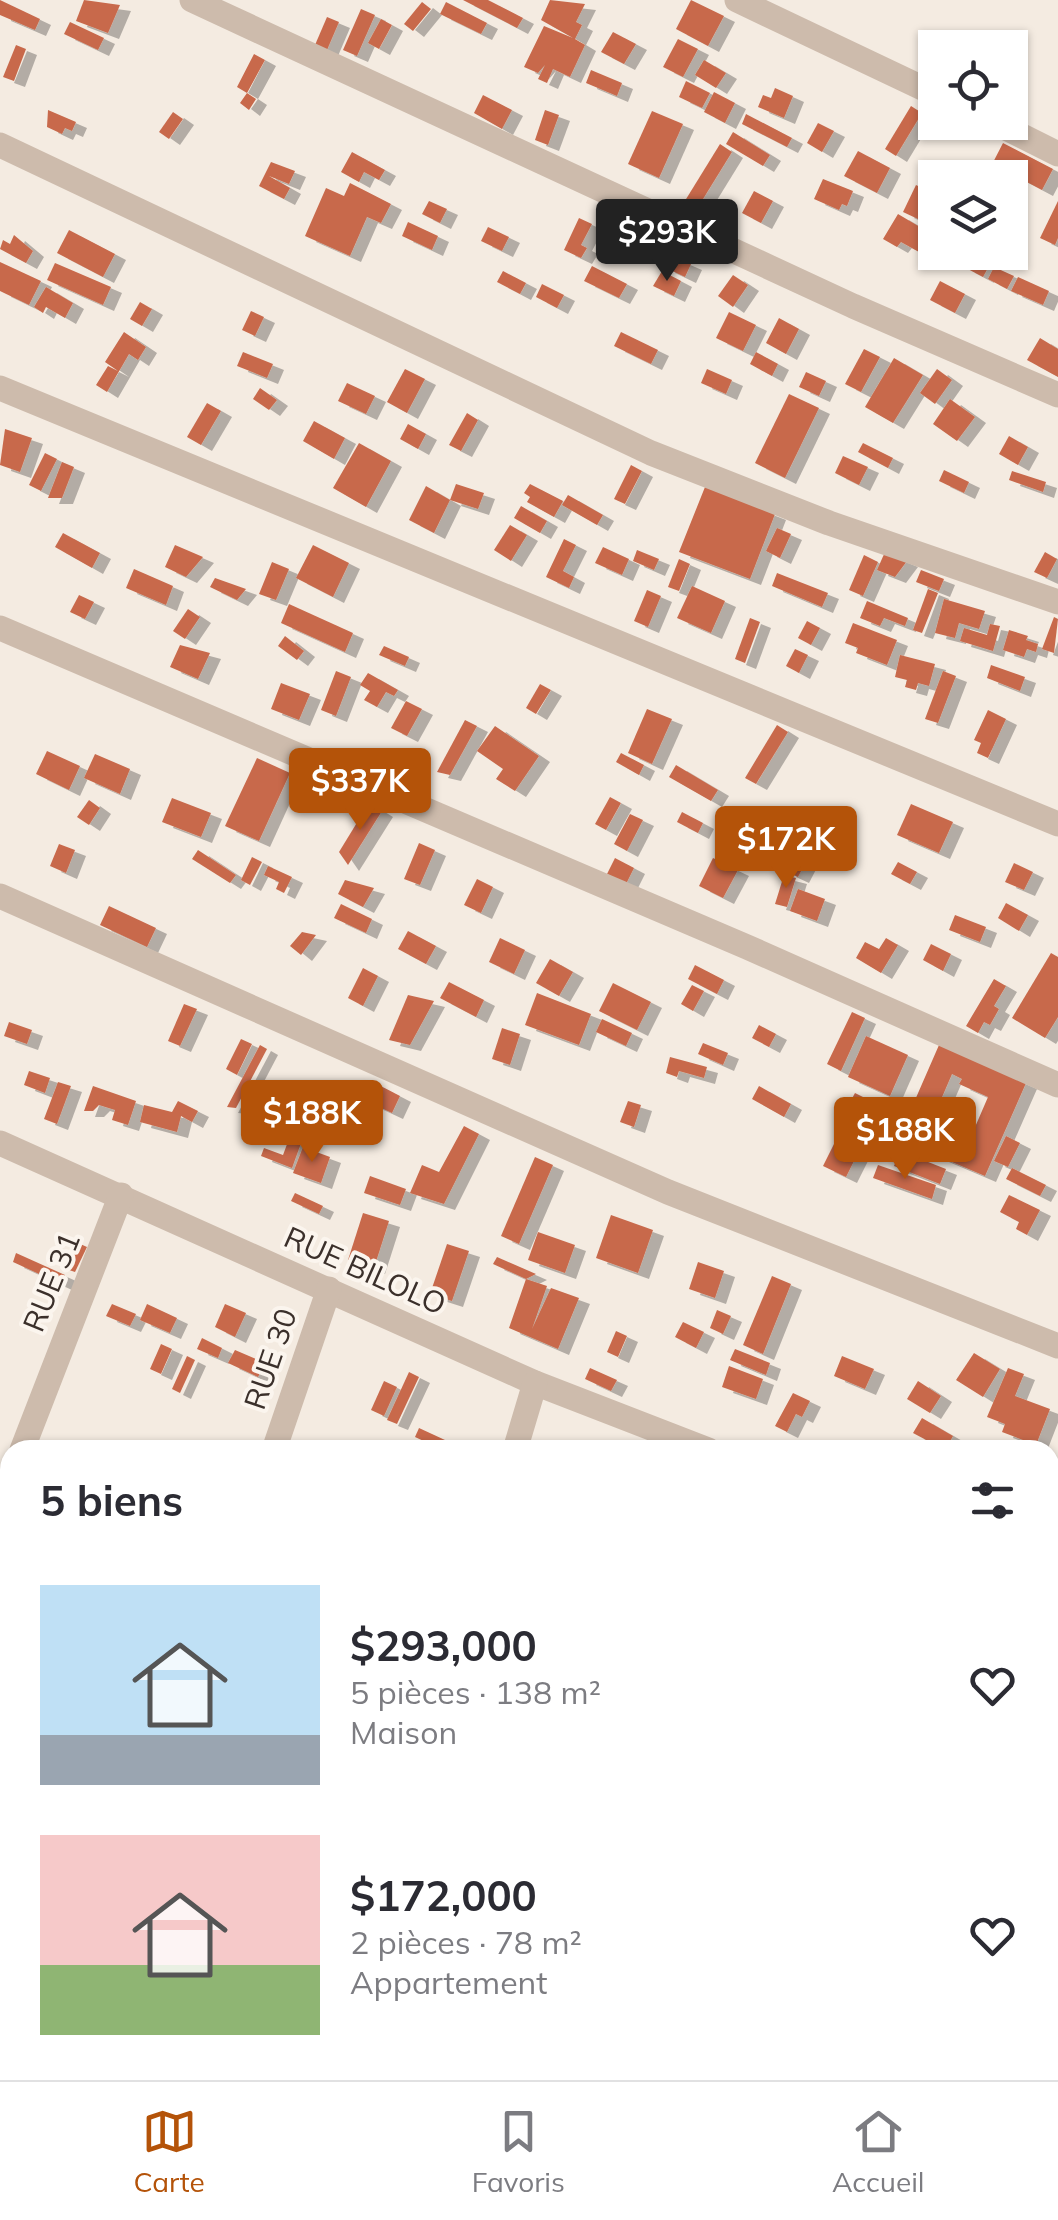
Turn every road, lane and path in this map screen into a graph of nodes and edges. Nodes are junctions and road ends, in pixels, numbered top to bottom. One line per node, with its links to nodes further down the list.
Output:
1 (192, 0): 8 (street)
2 (737, 0): 3 (street)
3 (918, 86)
4 (1028, 139): 6 (street)
5 (0, 145): 9 (street)
6 (1058, 154)
7 (0, 388): 11 (street)
8 (1058, 395)
9 (1058, 602)
10 (0, 628): 13 (street)
11 (1058, 824)
12 (0, 896): 17 (street)
13 (1058, 1086)
14 (0, 1143): 15 (street, RUE BILOLO)
15 (121, 1195): 16 (street, RUE BILOLO); 19 (street, RUE 31)
16 (328, 1289): 18 (street, RUE BILOLO); 20 (street, RUE 30)
17 (1058, 1346)
18 (535, 1384): 21 (street); 22 (street, RUE BILOLO)
19 (26, 1440)
20 (277, 1440)
21 (518, 1440)
22 (682, 1440)

